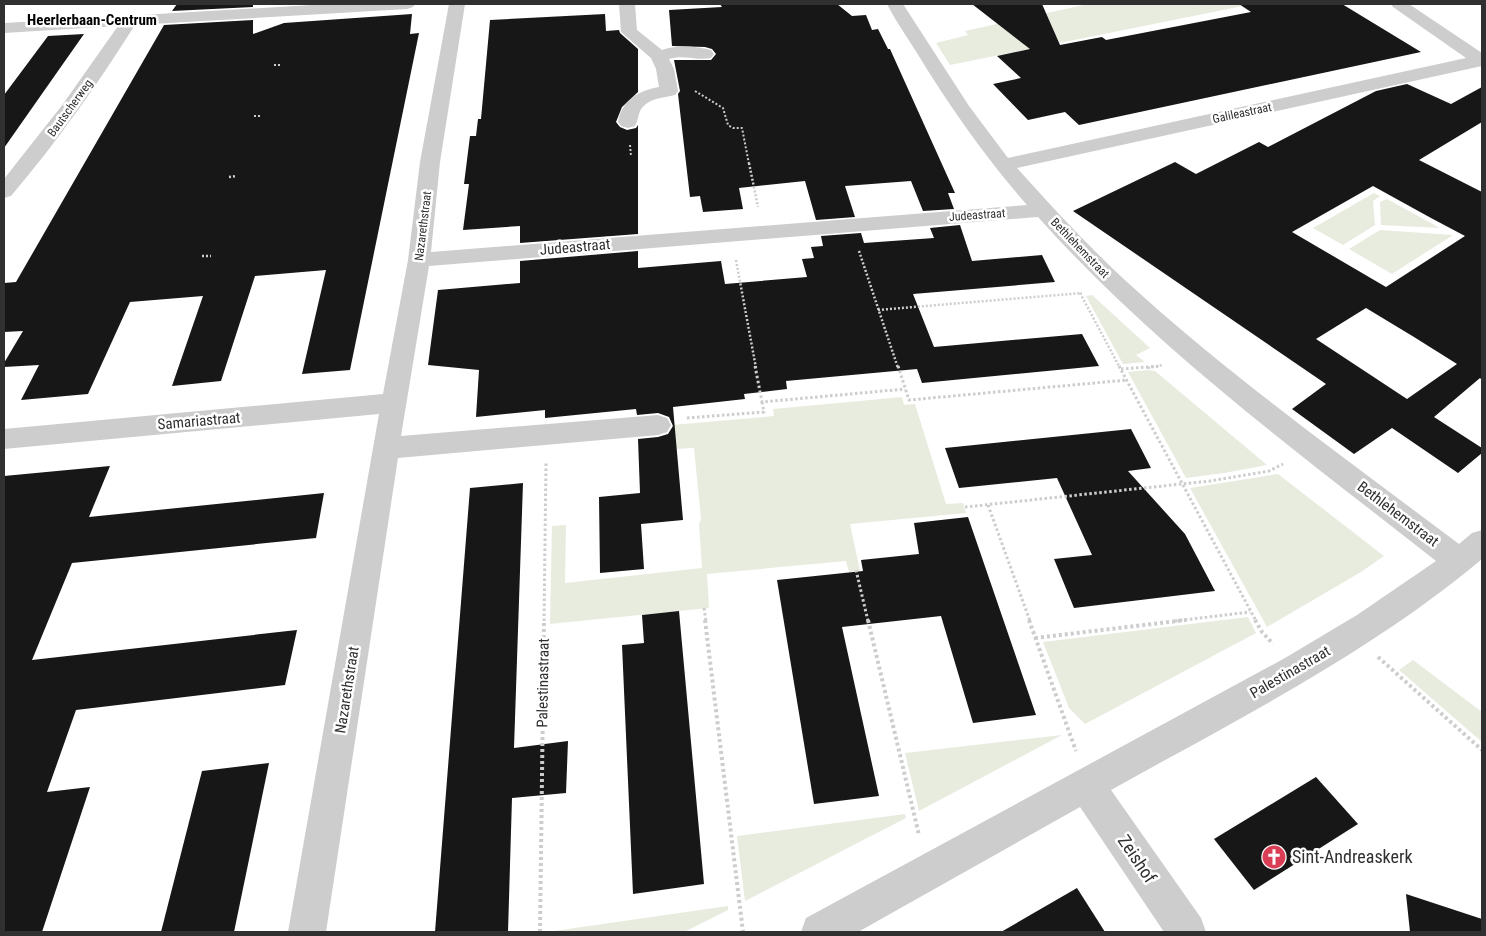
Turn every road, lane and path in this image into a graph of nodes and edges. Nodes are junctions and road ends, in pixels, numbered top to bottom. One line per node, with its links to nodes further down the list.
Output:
1 (407, 4): 6 (street)
2 (457, 4): 30 (street, Nazarethstraat)
3 (627, 4): 12 (street)
4 (894, 4): 20 (street, Bethlehemstraat)
5 (1398, 4): 13 (street)
6 (329, 6): 8 (street)
7 (50, 11): 9 (street)
8 (130, 20): 9 (street); 23 (street, Bautscherweg)
9 (40, 26): 10 (street)
10 (4, 28)
11 (705, 54): 12 (street)
12 (659, 56): 16 (street)
13 (1482, 60): 20 (street, Galileastraat)
14 (274, 65): 15 (path)
15 (281, 65)
16 (669, 91): 19 (street); 26 (path)
17 (254, 116): 18 (path)
18 (262, 116)
19 (628, 122)
20 (1003, 165): 24 (street, Bethlehemstraat)
21 (236, 176): 22 (path)
22 (229, 177)
23 (4, 192)
24 (1044, 210): 25 (street, Judeastraat); 40 (street, Bethlehemstraat)
25 (851, 225): 26 (street, Judeastraat); 31 (path)
26 (764, 232): 27 (street, Judeastraat)
27 (731, 234): 30 (street, Judeastraat); 34 (path)
28 (202, 256): 29 (path)
29 (212, 256)
30 (419, 260): 35 (street, Nazarethstraat)
31 (878, 310): 32 (path); 33 (path)
32 (1128, 380): 33 (path); 41 (path)
33 (905, 389): 34 (path)
34 (762, 402): 36 (path)
35 (395, 403): 38 (street, Samariastraat); 39 (street, Nazarethstraat)
36 (658, 425): 37 (street)
37 (547, 435): 39 (street); 53 (path, Palestinastraat)
38 (4, 439)
39 (386, 448): 52 (street, Nazarethstraat)
40 (1312, 449): 41 (path); 44 (street, Bethlehemstraat)
41 (1183, 484): 42 (path); 48 (path)
42 (988, 505): 43 (path); 48 (path)
43 (965, 507)
44 (1471, 551): 47 (street, Palestinastraat)
45 (856, 570): 51 (path)
46 (704, 608): 54 (path)
47 (1354, 635): 49 (path); 50 (street, Palestinastraat)
48 (1035, 638): 50 (path)
49 (1482, 750)
50 (1086, 785): 51 (street, Palestinastraat); 56 (street, Zeishof)
51 (928, 872): 55 (street, Palestinastraat)
52 (307, 932)
53 (540, 932)
54 (743, 932)
55 (820, 932)
56 (1187, 932)

